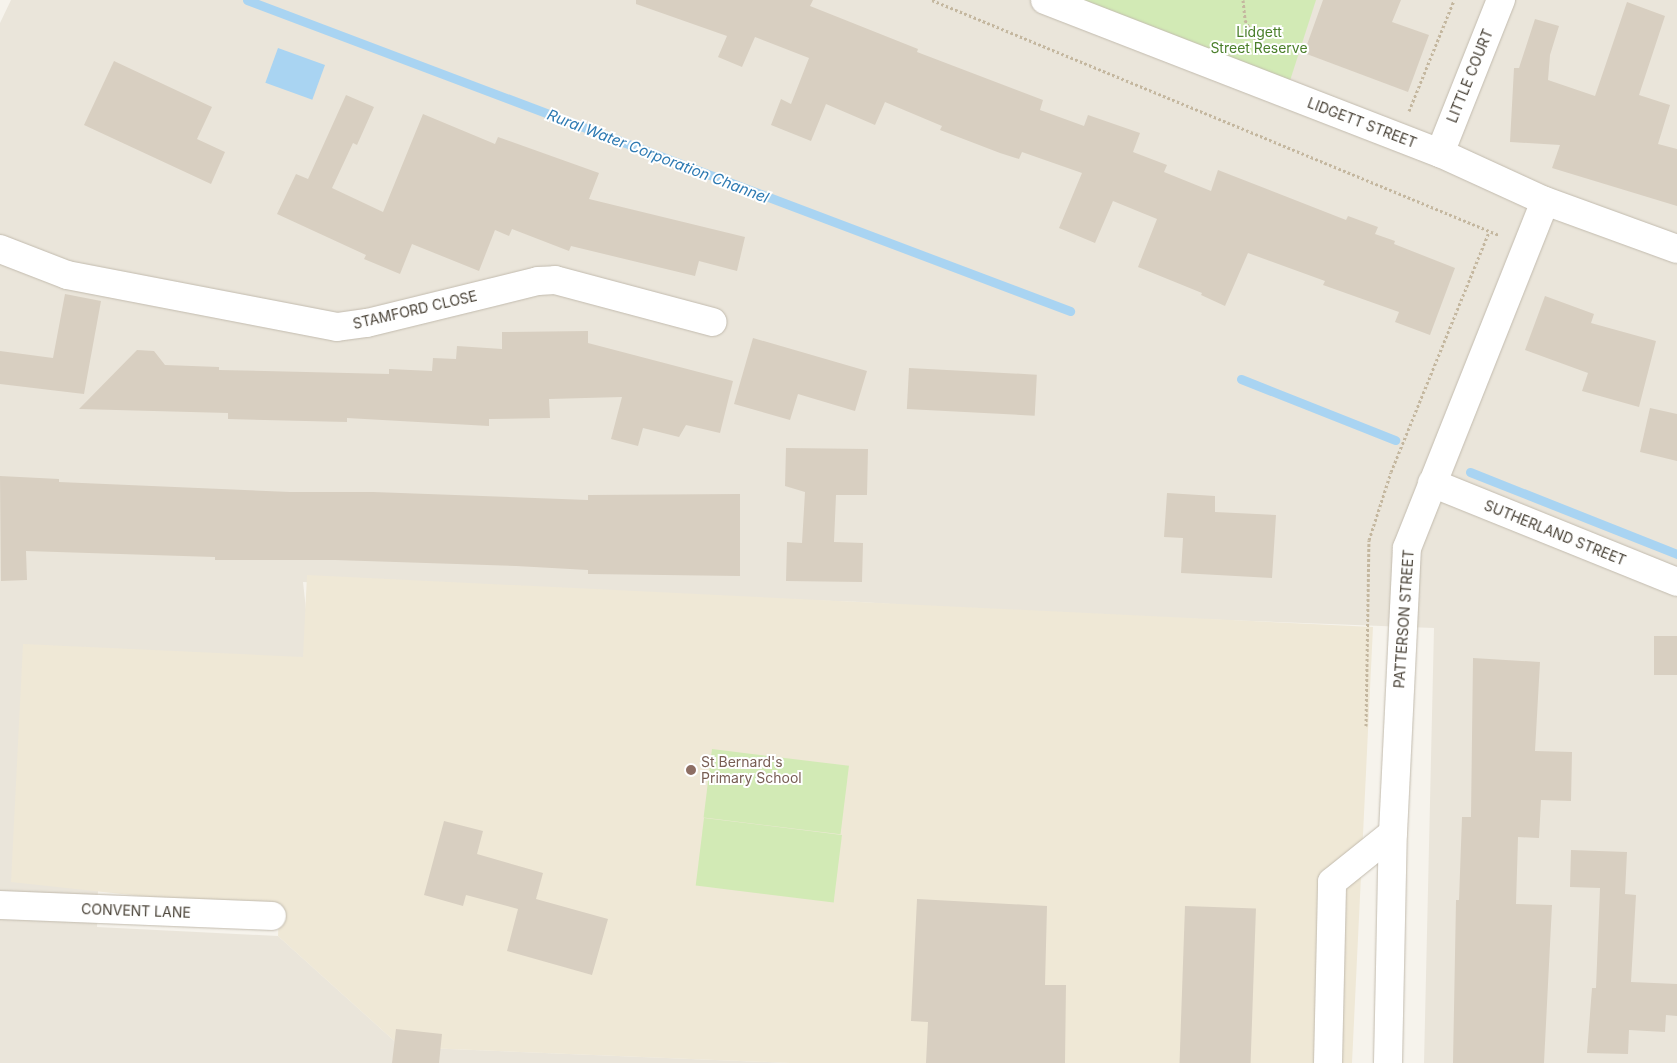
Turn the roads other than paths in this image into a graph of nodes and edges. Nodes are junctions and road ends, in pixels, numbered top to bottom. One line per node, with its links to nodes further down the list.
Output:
1 (1046, 0): 3 (street, LIDGETT STREET)
2 (1500, 0): 3 (street, LITTLE COURT)
3 (1440, 153): 4 (street, LIDGETT STREET)
4 (1545, 201): 5 (street, LIDGETT STREET); 8 (street, PATTERSON STREET)
5 (1677, 249)
6 (0, 250): 7 (street, STAMFORD CLOSE)
7 (713, 322)
8 (1432, 483): 9 (street, SUTHERLAND STREET); 10 (street, PATTERSON STREET)
9 (1677, 582)
10 (1393, 834): 13 (street); 14 (street, PATTERSON STREET)
11 (0, 905): 12 (street, CONVENT LANE)
12 (272, 916)
13 (1328, 1063)
14 (1388, 1063)

